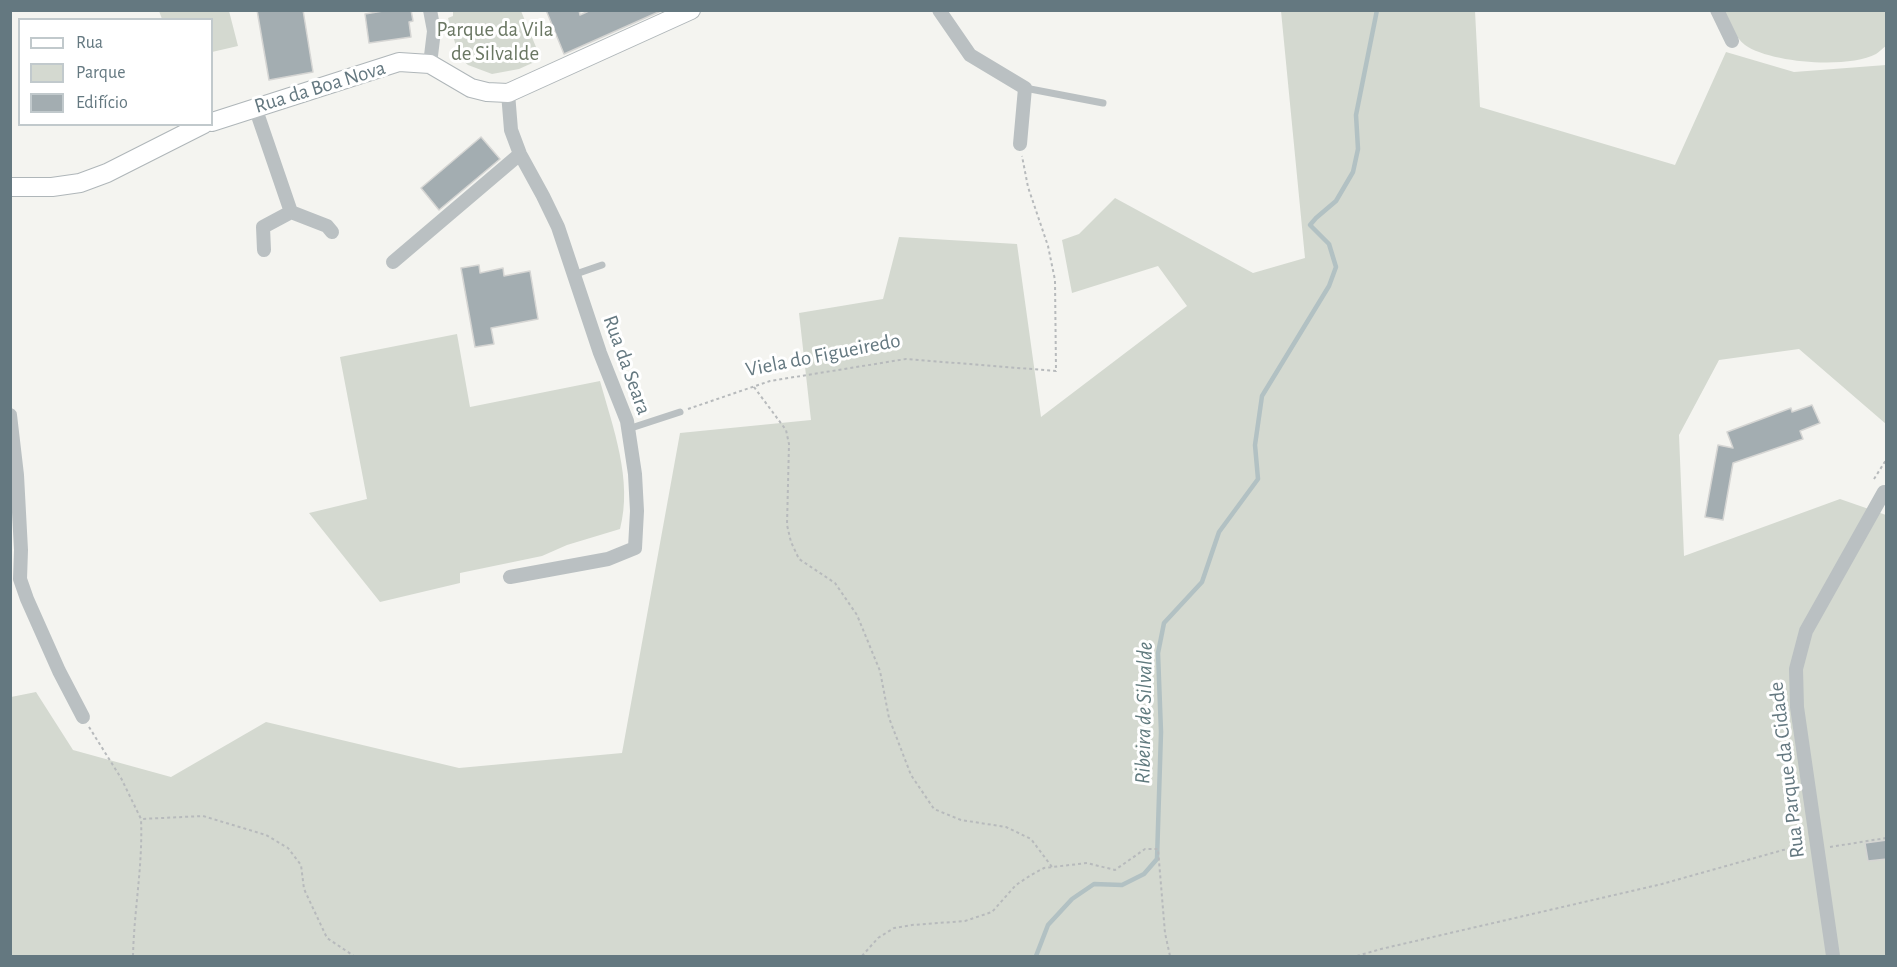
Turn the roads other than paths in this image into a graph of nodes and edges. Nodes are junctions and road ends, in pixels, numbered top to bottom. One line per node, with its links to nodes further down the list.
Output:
1 (430, 10): 6 (street)
2 (691, 10): 8 (main road)
3 (939, 10): 7 (street)
4 (1717, 10): 5 (street)
5 (1732, 41)
6 (430, 64): 8 (main road); 10 (main road, Rua da Boa Nova)
7 (1025, 88): 9 (lane); 13 (street)
8 (508, 93): 14 (street, Rua da Seara)
9 (1103, 103)
10 (255, 107): 11 (main road, Rua da Boa Nova); 16 (street)
11 (213, 122)
12 (200, 126): 15 (main road)
13 (1020, 144)
14 (520, 154): 19 (street); 21 (street, Rua da Seara)
15 (10, 187)
16 (291, 212): 17 (street); 18 (street)
17 (332, 232)
18 (264, 250)
19 (393, 262)
20 (602, 265): 21 (lane)
21 (573, 275): 24 (street, Rua da Seara)
22 (680, 412): 24 (lane)
23 (10, 415): 27 (street)
24 (628, 429): 26 (street, Rua da Seara)
25 (1884, 492): 28 (street, Rua Parque da Cidade)
26 (510, 578)
27 (83, 717)
28 (1833, 957)

